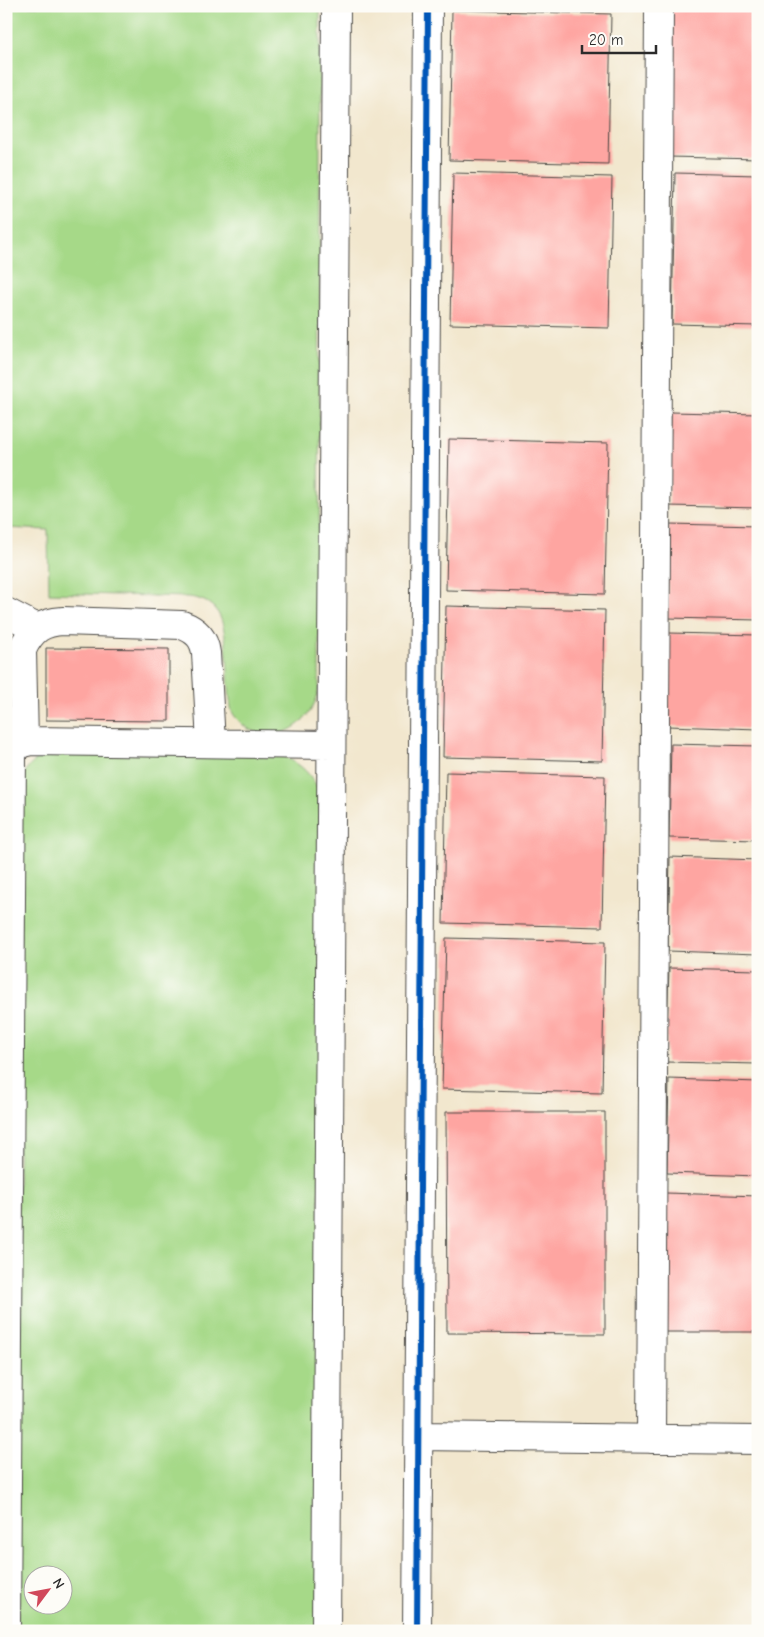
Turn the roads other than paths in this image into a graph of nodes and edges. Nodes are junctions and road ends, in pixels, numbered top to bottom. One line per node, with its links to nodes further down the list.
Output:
1 (336, 6): 8 (street)
2 (428, 6): 9 (street)
3 (659, 6): 10 (street)
4 (6, 612): 5 (street)
5 (37, 628): 6 (street); 7 (street)
6 (24, 742): 7 (street); 12 (street)
7 (211, 743): 8 (street)
8 (331, 745): 13 (street)
9 (418, 1436): 10 (street); 14 (street)
10 (651, 1439): 11 (street)
11 (758, 1440)
12 (6, 1628)
13 (326, 1631)
14 (417, 1631)

